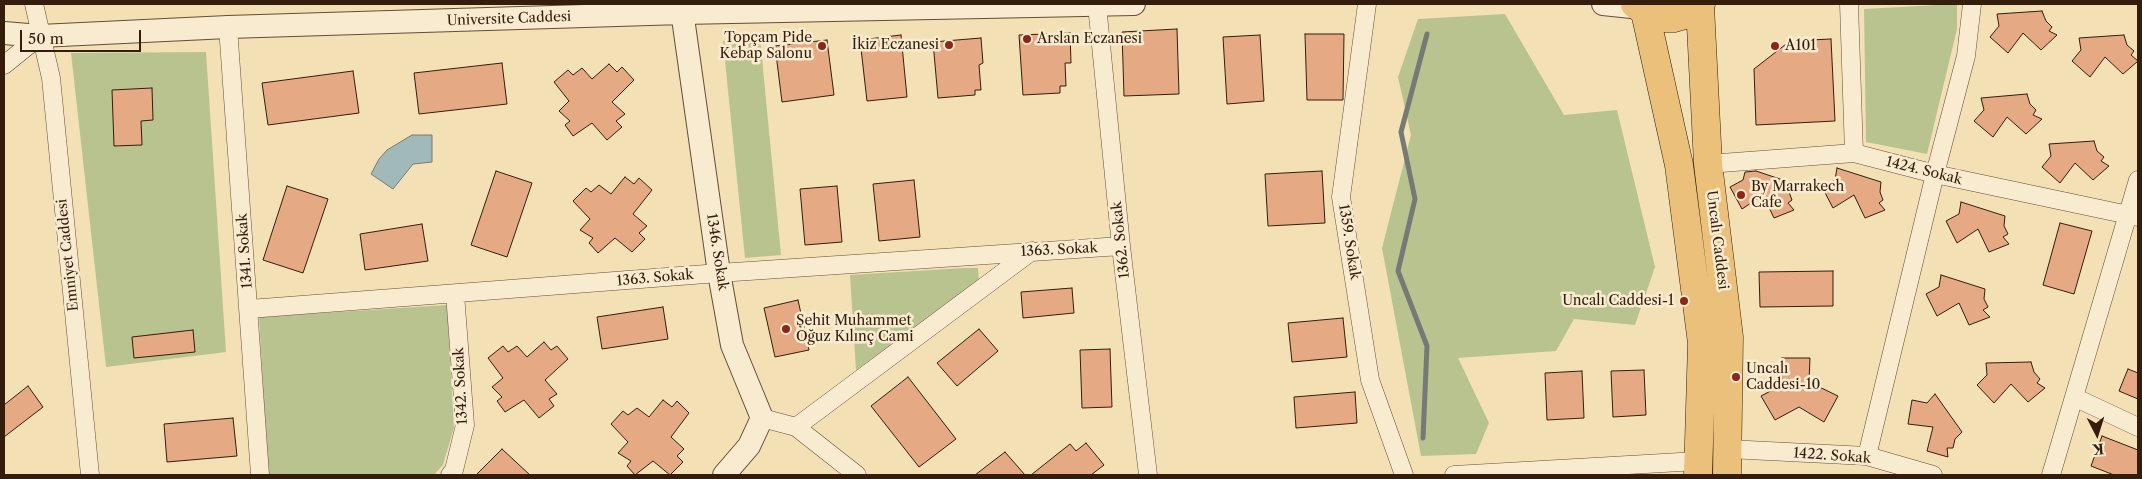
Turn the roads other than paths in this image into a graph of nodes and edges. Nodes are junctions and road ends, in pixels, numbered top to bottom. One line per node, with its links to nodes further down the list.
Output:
1 (34, 4): 13 (street, Emniyet Caddesi)
2 (1134, 4): 7 (street, Universite Caddesi)
3 (1367, 4): 38 (street, 1359. Sokak)
4 (1602, 4): 10 (street)
5 (1849, 4): 15 (street)
6 (1972, 4): 17 (street)
7 (1097, 5): 9 (street, Universite Caddesi); 20 (street, 1362. Sokak)
8 (1701, 5): 10 (main road); 16 (main road, Uncalı Caddesi)
9 (682, 8): 11 (street, Universite Caddesi); 22 (street, 1346. Sokak)
10 (1640, 8): 32 (main road, Uncalı Caddesi)
11 (228, 27): 13 (street, Universite Caddesi); 24 (street, 1341. Sokak)
12 (4, 33): 13 (street, Universite Caddesi)
13 (40, 36): 14 (street); 31 (street, Emniyet Caddesi)
14 (4, 65)
15 (1854, 153): 16 (street, 1424. Sokak); 17 (street, 1424. Sokak)
16 (1708, 164): 30 (main road, Uncalı Caddesi)
17 (1935, 174): 19 (street, 1424. Sokak); 29 (street)
18 (2138, 180): 19 (street)
19 (2133, 217): 25 (street)
20 (1121, 246): 21 (street, 1363. Sokak); 37 (street, 1362. Sokak)
21 (1033, 251): 22 (street, 1363. Sokak); 27 (street)
22 (719, 273): 23 (street, 1363. Sokak); 26 (street, 1346. Sokak)
23 (455, 294): 24 (street, 1363. Sokak); 34 (street, 1342. Sokak)
24 (249, 309): 33 (street, 1341. Sokak)
25 (2074, 398): 28 (street); 41 (street)
26 (762, 418): 27 (street); 35 (street)
27 (796, 427): 36 (street)
28 (2138, 427)
29 (1867, 456): 30 (street, 1422. Sokak); 40 (street, 1422. Sokak)
30 (1727, 462)
31 (89, 467)
32 (1698, 468): 39 (street)
33 (260, 475)
34 (450, 475)
35 (724, 475)
36 (857, 475)
37 (1148, 475)
38 (1404, 475)
39 (1454, 475)
40 (1933, 475)
41 (2051, 475)

